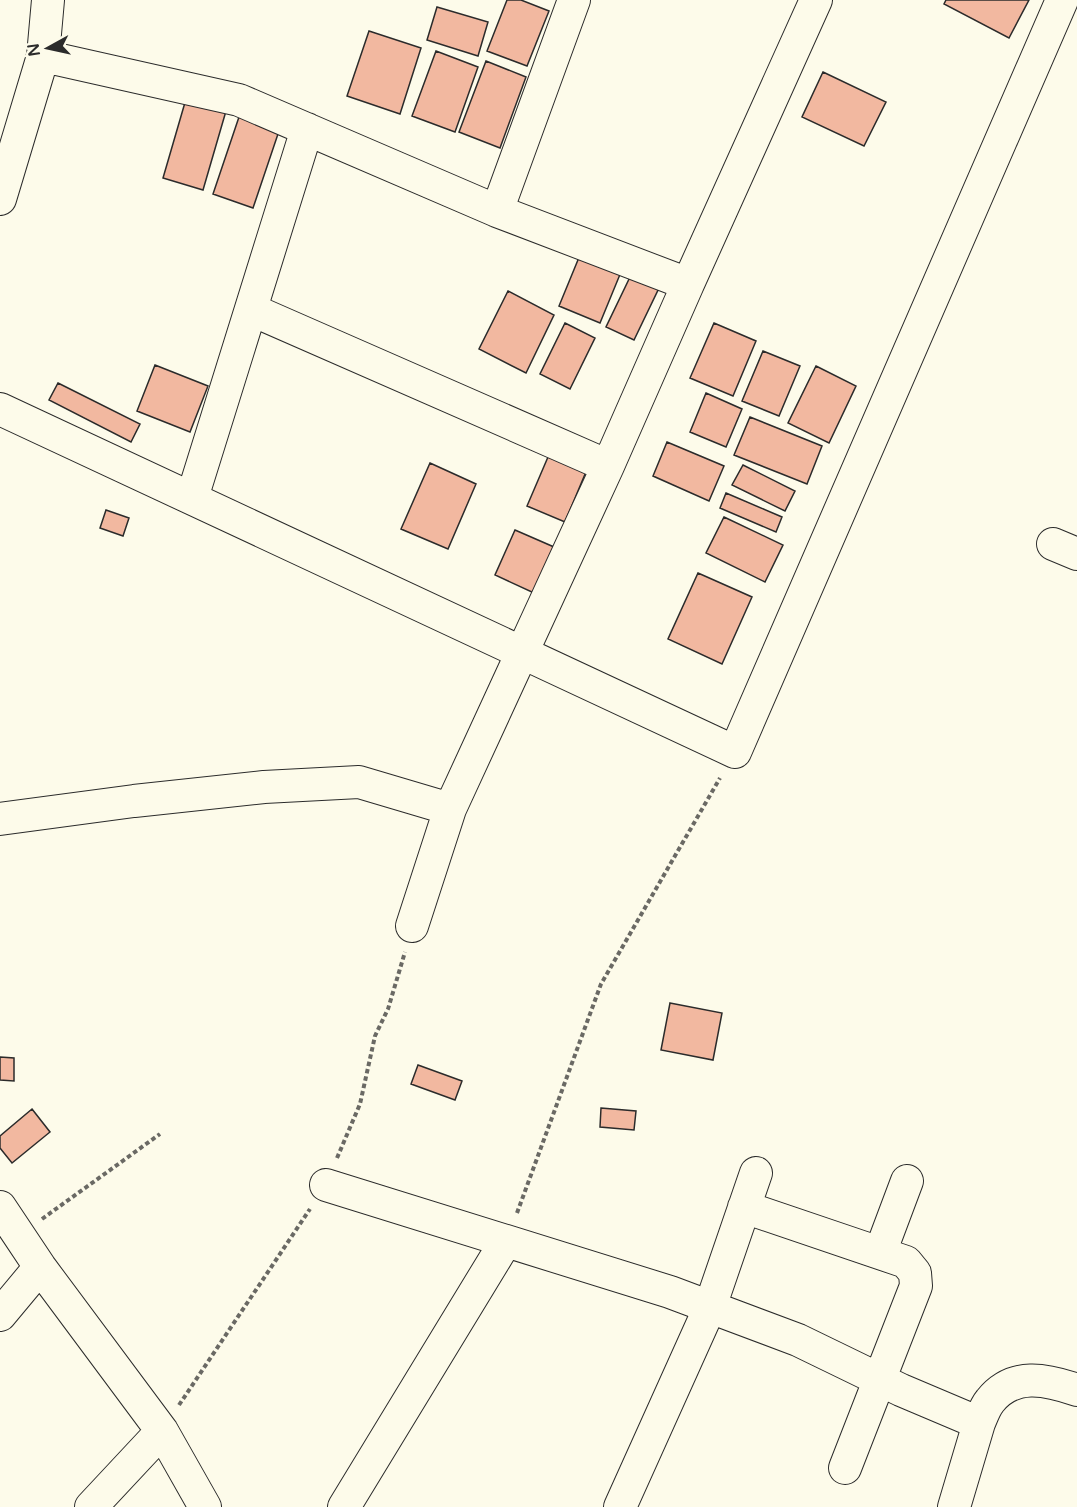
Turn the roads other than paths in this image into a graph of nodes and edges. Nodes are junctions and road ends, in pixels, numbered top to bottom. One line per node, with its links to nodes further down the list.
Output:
1 (49, 0): 5 (street)
2 (574, 0): 8 (street)
3 (816, 0): 9 (street)
4 (1062, 0): 14 (street)
5 (43, 56): 6 (street); 7 (street)
6 (307, 129): 8 (street); 10 (street)
7 (0, 199)
8 (497, 211): 9 (street)
9 (688, 284): 12 (street)
10 (252, 310): 12 (street); 13 (street)
11 (0, 409): 13 (street)
12 (608, 466): 14 (street)
13 (192, 498): 14 (street)
14 (522, 651): 15 (street)
15 (450, 809): 16 (street); 17 (street)
16 (0, 819)
17 (412, 926)
18 (756, 1173): 22 (street)
19 (907, 1181): 24 (street)
20 (326, 1185): 23 (street)
21 (0, 1207): 25 (street)
22 (744, 1207): 24 (street); 26 (street)
23 (506, 1241): 26 (street); 35 (street)
24 (880, 1253): 28 (street)
25 (40, 1267): 27 (street); 31 (street)
26 (710, 1307): 28 (street); 36 (street)
27 (0, 1315)
28 (880, 1380): 30 (street); 32 (street)
29 (1077, 1390): 30 (street)
30 (979, 1423): 37 (street)
31 (162, 1431): 33 (street); 34 (street)
32 (845, 1468)
33 (91, 1507)
34 (205, 1507)
35 (345, 1507)
36 (620, 1507)
37 (954, 1507)

